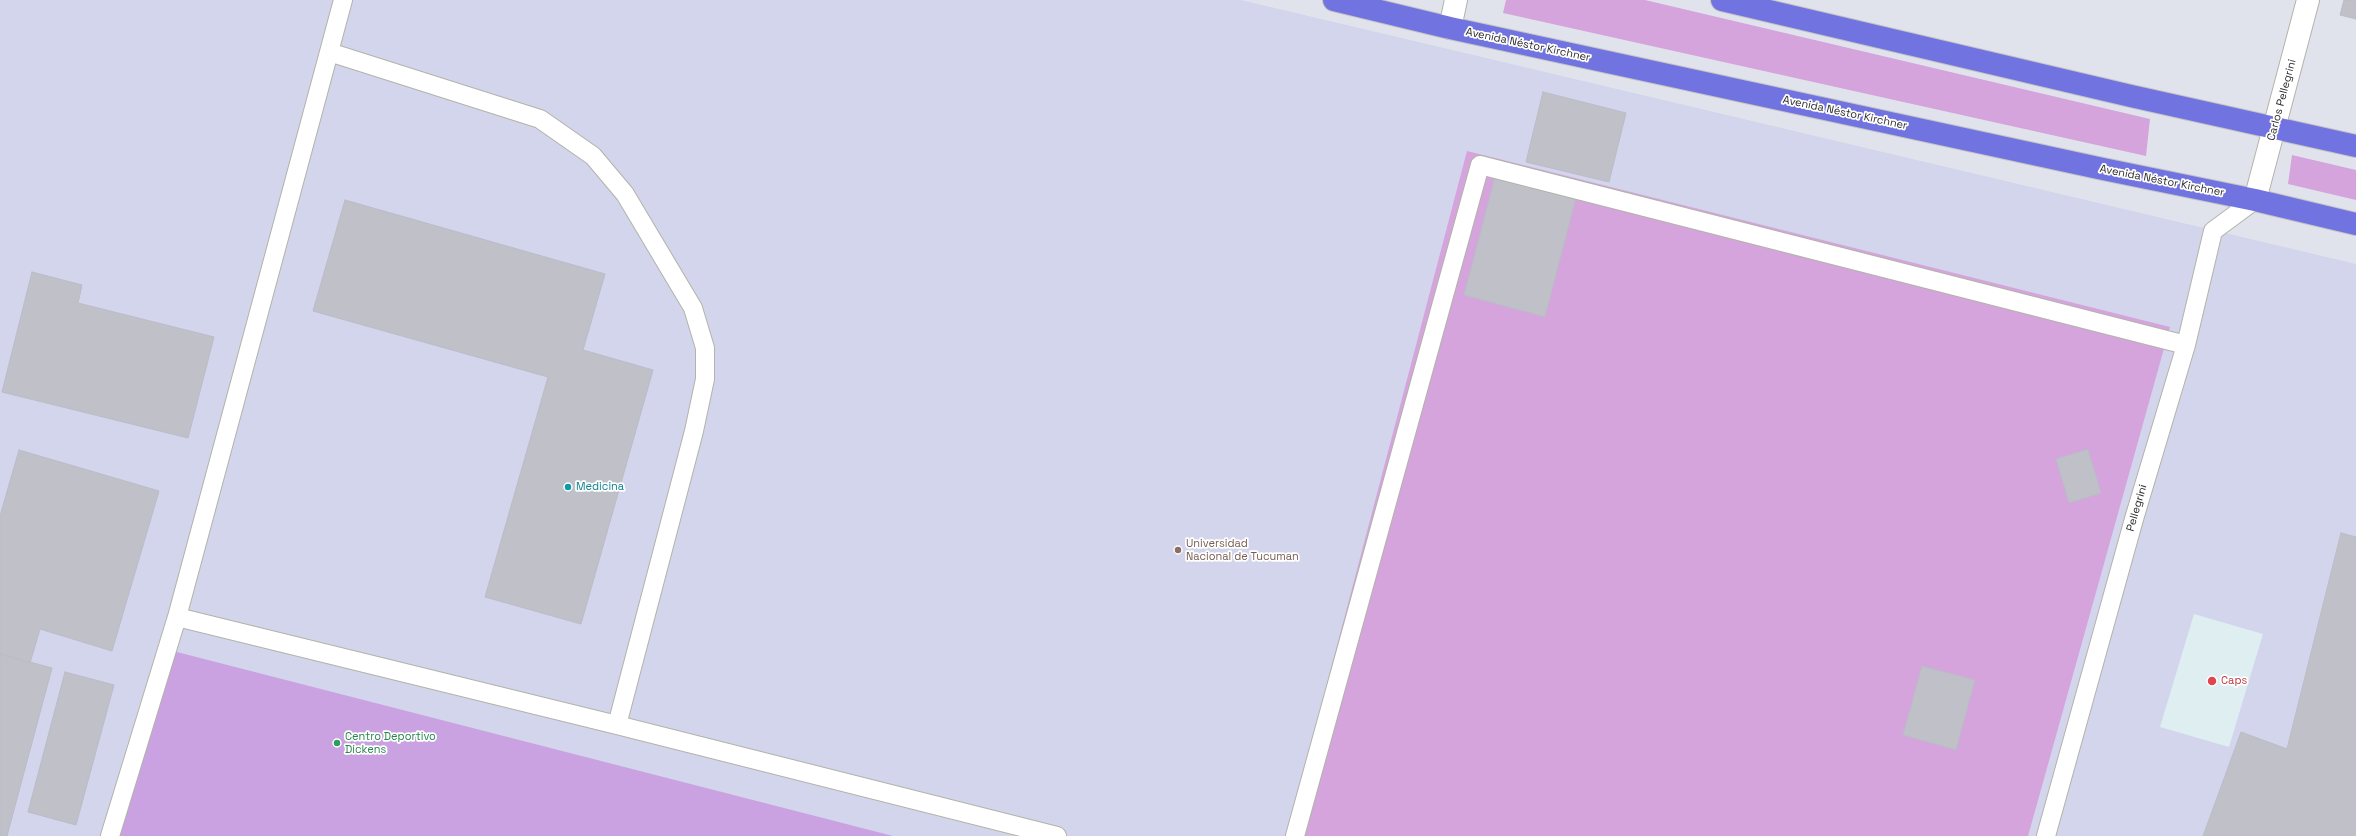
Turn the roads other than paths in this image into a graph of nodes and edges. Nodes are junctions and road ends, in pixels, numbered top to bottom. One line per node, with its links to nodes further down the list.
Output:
1 (343, 0): 7 (lane)
2 (1334, 0): 6 (main road, Avenida Néstor Kirchner)
3 (1456, 0): 6 (street)
4 (1722, 0): 8 (main road)
5 (2308, 0): 8 (street, Carlos Pellegrini)
6 (1450, 28): 10 (main road, Avenida Néstor Kirchner)
7 (329, 52): 13 (lane); 14 (lane)
8 (2276, 127): 9 (main road); 10 (street, Carlos Pellegrini)
9 (2356, 146)
10 (2255, 200): 11 (main road, Avenida Néstor Kirchner); 12 (lane, Pellegrini)
11 (2356, 224)
12 (2186, 345): 17 (lane); 18 (lane, Pellegrini)
13 (177, 618): 14 (lane); 15 (lane)
14 (617, 725): 16 (lane)
15 (110, 836)
16 (1057, 836)
17 (1295, 836)
18 (2046, 836)

